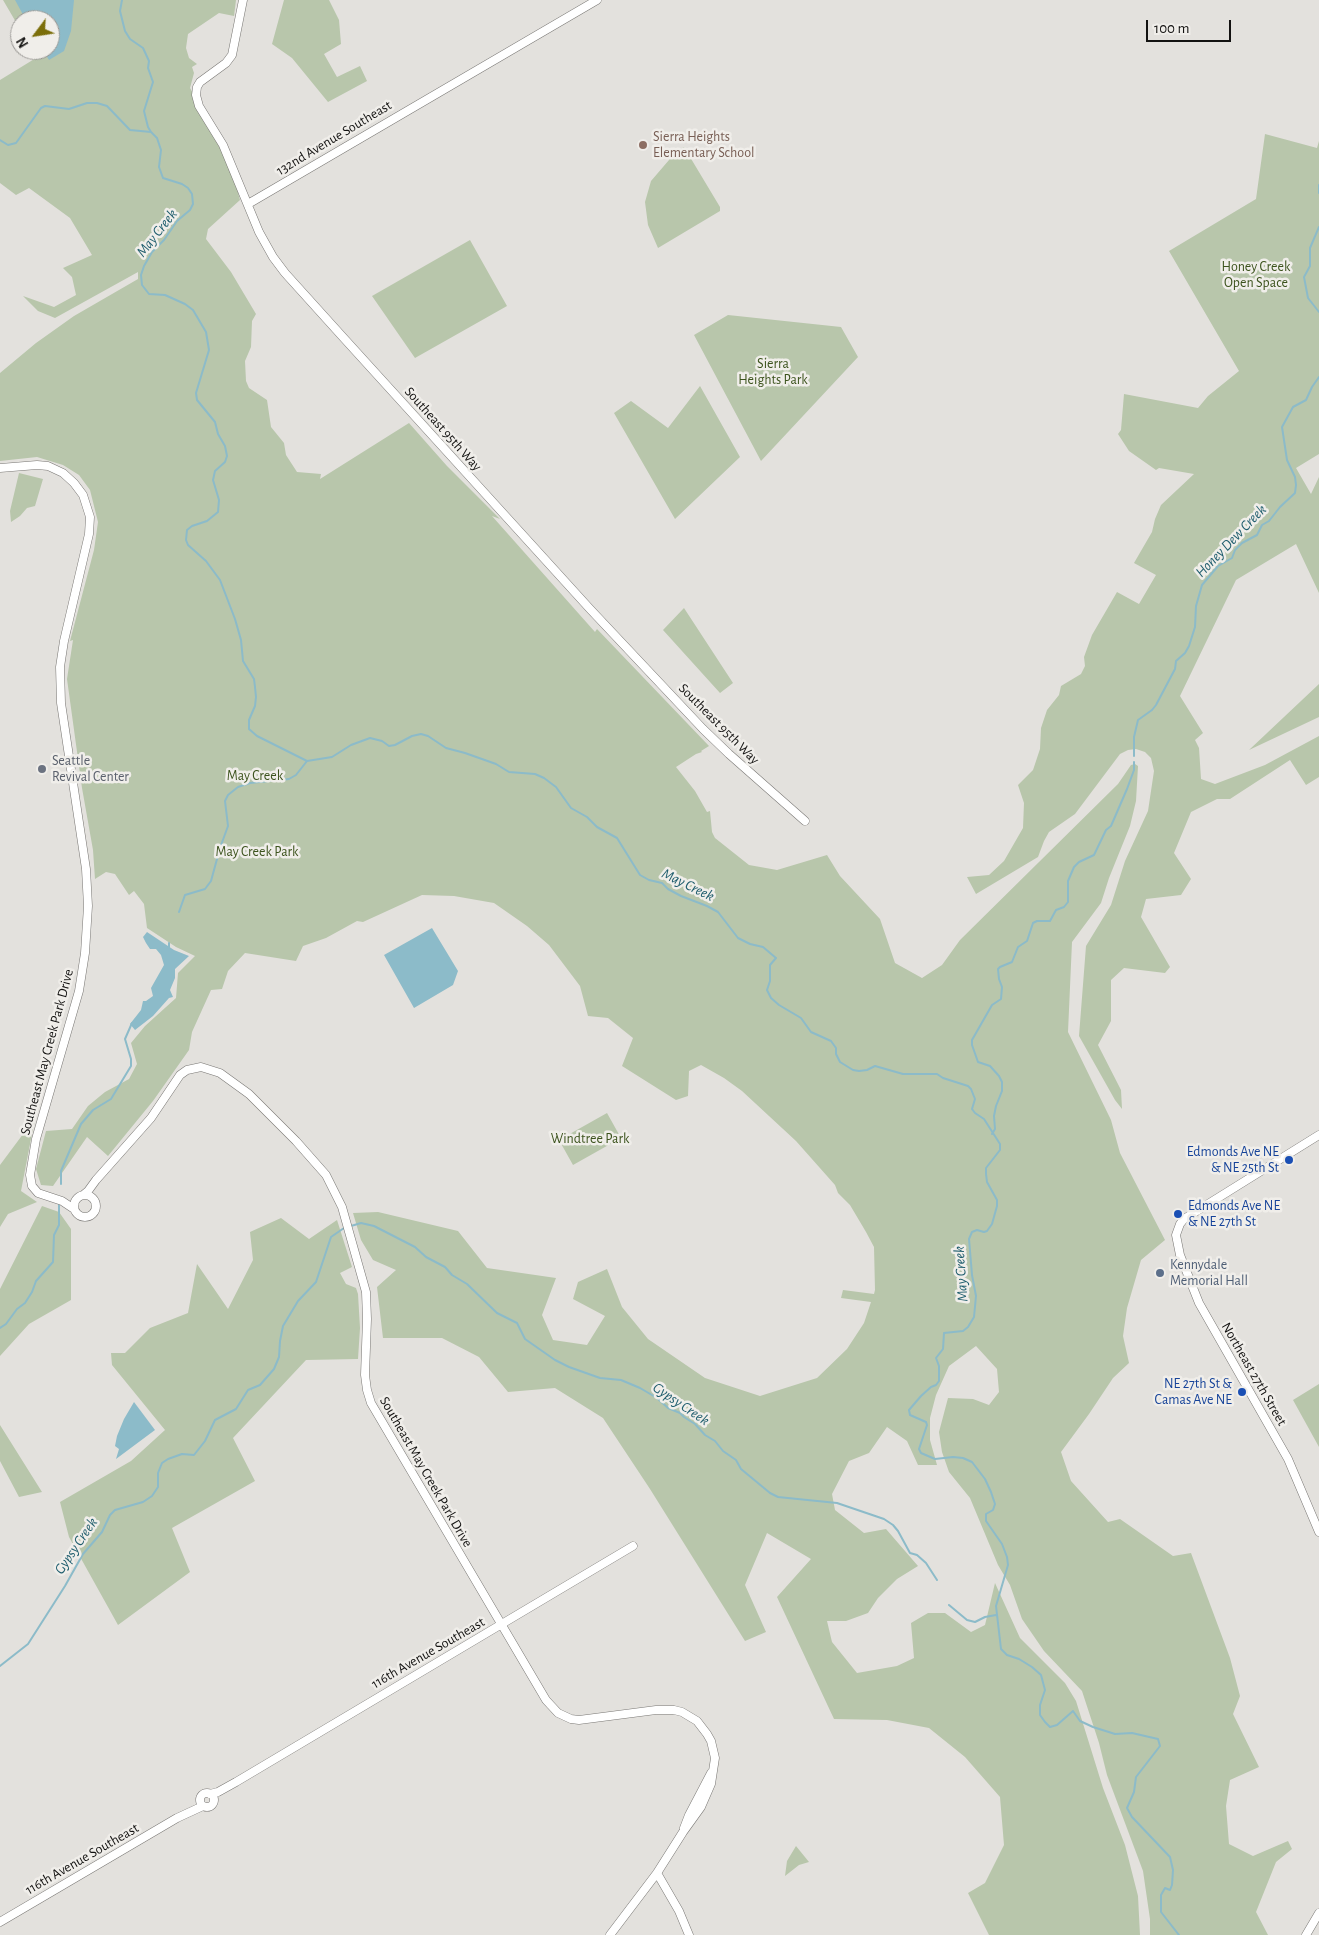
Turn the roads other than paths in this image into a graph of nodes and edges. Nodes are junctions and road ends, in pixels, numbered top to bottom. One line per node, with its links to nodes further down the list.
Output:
1 (243, 0): 3 (street, Southeast 95th Way)
2 (597, 0): 3 (street, 132nd Avenue Southeast)
3 (248, 204): 5 (street, Southeast 95th Way)
4 (0, 468): 8 (street, Southeast May Creek Park Drive)
5 (805, 821)
6 (1319, 1136): 12 (street, Northeast 27th Street)
7 (101, 1175): 9 (street, Southeast May Creek Park Drive); 10 (street, Southeast May Creek Park Drive); 14 (street, Southeast May Creek Park Drive)
8 (49, 1197): 9 (street); 11 (street, Southeast May Creek Park Drive)
9 (80, 1197): 10 (street); 11 (street)
10 (95, 1201): 11 (street)
11 (74, 1209)
12 (1319, 1532)
13 (633, 1546): 14 (street, 116th Avenue Southeast)
14 (500, 1625): 15 (street, 116th Avenue Southeast); 17 (street, Southeast May Creek Park Drive)
15 (211, 1798): 16 (street, 116th Avenue Southeast); 16 (street, 116th Avenue Southeast)
16 (202, 1802): 19 (street, 116th Avenue Southeast)
17 (657, 1873): 20 (street, Southeast May Creek Park Drive); 21 (street)
18 (1319, 1913): 22 (street)
19 (0, 1922)
20 (610, 1935)
21 (689, 1935)
22 (1306, 1935)

